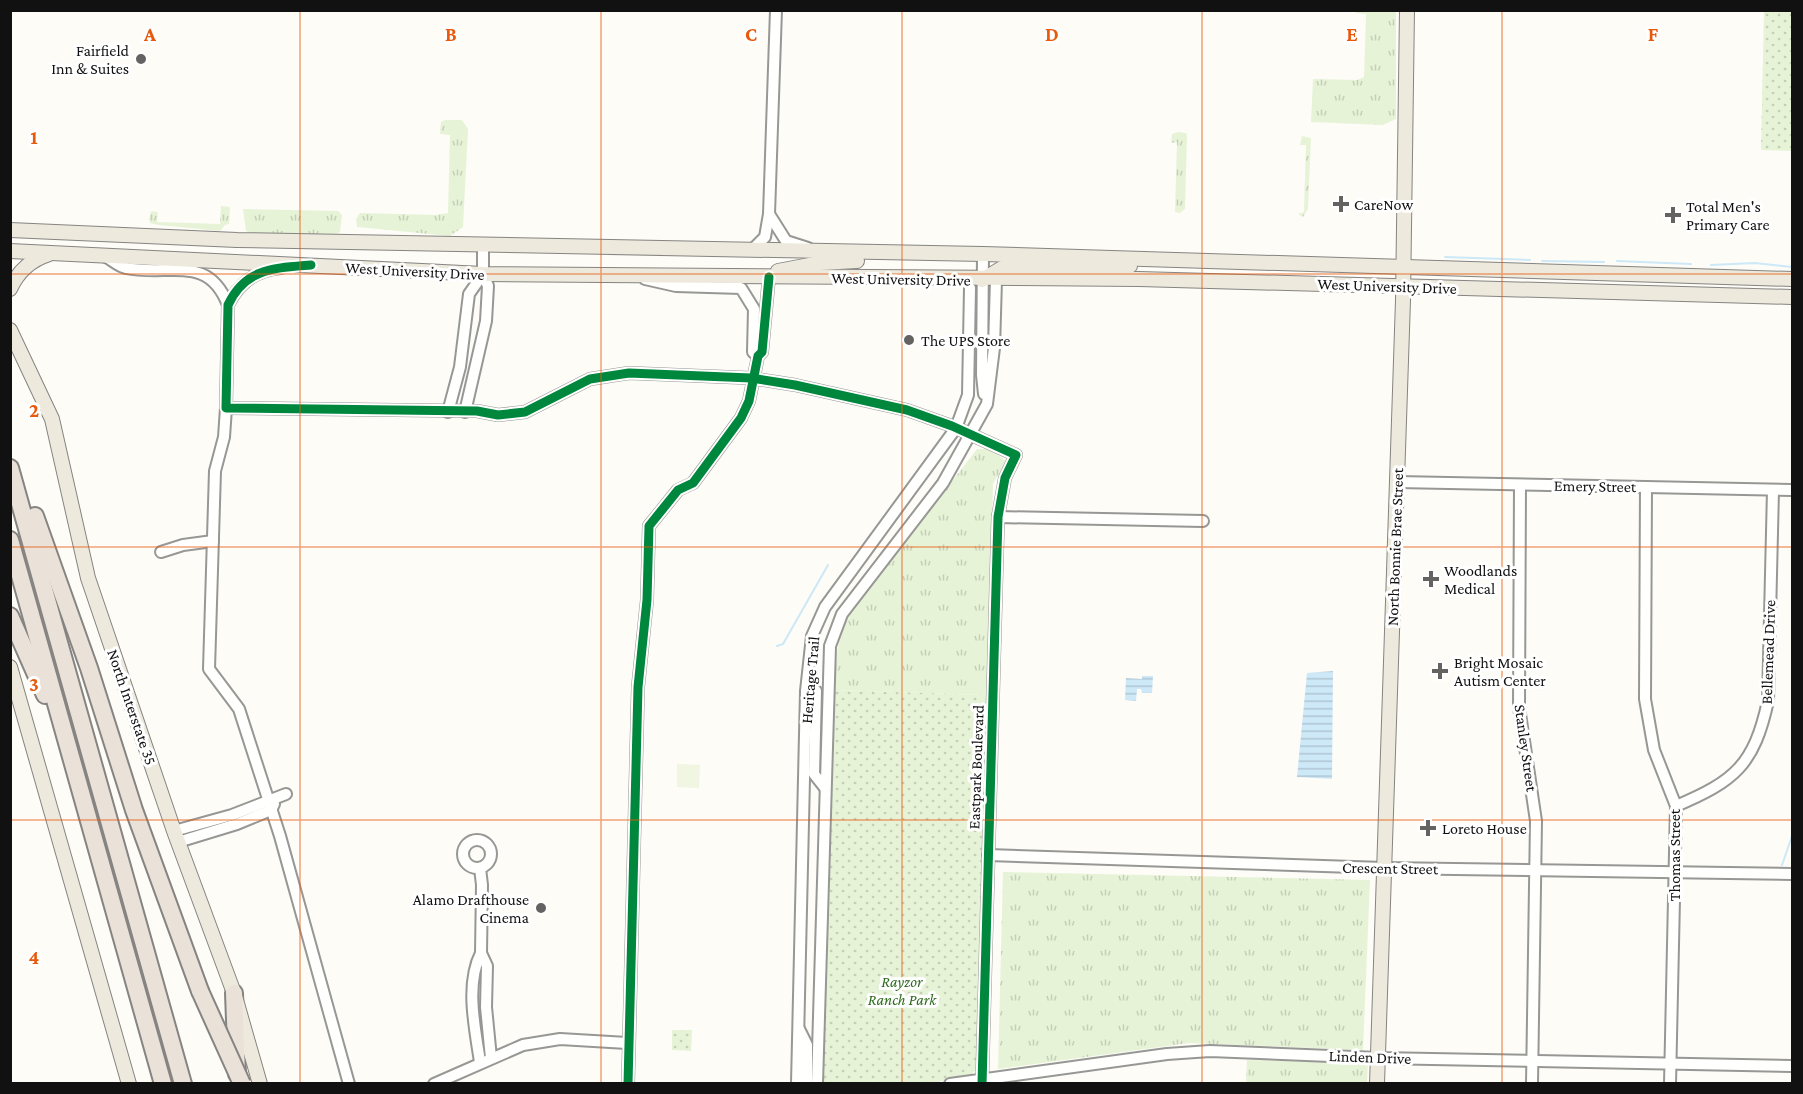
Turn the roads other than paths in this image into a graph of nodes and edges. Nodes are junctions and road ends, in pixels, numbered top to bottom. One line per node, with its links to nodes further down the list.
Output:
1 (776, 10): 3 (street)
2 (1407, 10): 16 (main road, North Bonnie Brae Street)
3 (769, 214): 7 (street); 8 (street)
4 (10, 230): 5 (main road, West University Drive)
5 (237, 240): 6 (main road, West University Drive); 14 (main road)
6 (483, 246): 7 (main road, West University Drive); 17 (street)
7 (752, 250): 8 (main road, West University Drive)
8 (820, 251): 11 (main road, West University Drive)
9 (10, 252): 10 (main road, West University Drive)
10 (57, 252): 12 (main road, West University Drive); 27 (main road)
11 (983, 254): 13 (main road, West University Drive); 19 (main road); 24 (street, Heritage Trail)
12 (103, 255): 14 (main road, West University Drive); 30 (street)
13 (1161, 260): 16 (main road, West University Drive); 24 (main road)
14 (237, 262): 15 (main road, West University Drive)
15 (311, 266): 17 (main road, West University Drive); 30 (street)
16 (1402, 268): 21 (main road, West University Drive); 25 (main road, North Bonnie Brae Street)
17 (483, 274): 18 (main road, West University Drive); 35 (street); 36 (street)
18 (633, 276): 19 (main road, West University Drive); 32 (street)
19 (750, 277): 20 (main road, West University Drive)
20 (768, 277): 22 (main road, West University Drive); 32 (street)
21 (1702, 277): 23 (main road, West University Drive); 28 (main road)
22 (832, 278): 24 (main road, West University Drive); 26 (main road)
23 (1792, 279)
24 (990, 280): 25 (main road, West University Drive); 26 (main road); 38 (street, Heritage Trail)
25 (1403, 287): 28 (main road, West University Drive); 41 (main road, North Bonnie Brae Street)
26 (969, 288): 37 (street, Heritage Trail)
27 (10, 289)
28 (1702, 294): 29 (main road, West University Drive)
29 (1792, 297)
30 (228, 305): 34 (street)
31 (12, 335): 58 (main road, North Interstate 35)
32 (758, 356): 33 (street)
33 (754, 379): 36 (street); 37 (street); 69 (street)
34 (226, 408): 35 (street); 49 (street)
35 (447, 412): 36 (street)
36 (465, 412)
37 (956, 428): 38 (street); 65 (street, Heritage Trail)
38 (972, 435): 46 (street, Eastpark Boulevard); 55 (street, Heritage Trail)
39 (10, 455): 80 (highway, bridge)
40 (10, 468): 78 (highway)
41 (1397, 482): 42 (street, Emery Street); 61 (main road, North Bonnie Brae Street)
42 (1520, 485): 43 (street, Emery Street); 62 (street, Stanley Street)
43 (1646, 487): 44 (street, Emery Street); 57 (street, Thomas Street)
44 (1773, 490): 45 (street, Emery Street); 57 (street, Bellemead Drive)
45 (1792, 490)
46 (998, 517): 47 (street); 59 (street, Eastpark Boulevard)
47 (1203, 521)
48 (10, 540): 54 (highway)
49 (213, 541): 50 (street); 56 (street)
50 (161, 552)
51 (10, 616): 54 (highway)
52 (10, 667): 76 (main road)
53 (816, 691): 55 (street)
54 (75, 770): 77 (highway)
55 (825, 788): 66 (street, Heritage Trail)
56 (276, 801): 58 (street); 82 (street)
57 (1676, 806): 63 (street, Thomas Street)
58 (176, 836): 67 (main road, North Interstate 35)
59 (988, 855): 61 (street, Crescent Street); 75 (street, Eastpark Boulevard)
60 (480, 868): 60 (street); 71 (street)
61 (1384, 868): 62 (street, Crescent Street); 70 (main road, North Bonnie Brae Street)
62 (1536, 870): 63 (street, Crescent Street); 72 (street, Stanley Street)
63 (1675, 872): 64 (street, Crescent Street); 73 (street, Thomas Street)
64 (1792, 874)
65 (801, 912): 66 (street); 68 (street, Heritage Trail)
66 (822, 912): 87 (street, Heritage Trail)
67 (234, 993): 79 (highway); 81 (main road, North Interstate 35)
68 (799, 1029): 85 (street, Heritage Trail); 86 (street)
69 (627, 1043): 71 (street); 84 (street)
70 (1378, 1058): 72 (street, Linden Drive); 75 (street, Linden Drive); 89 (main road, North Bonnie Brae Street)
71 (486, 1060): 83 (street)
72 (1532, 1061): 73 (street, Linden Drive); 90 (street, Stanley Street)
73 (1670, 1064): 74 (street, Linden Drive); 91 (street, Thomas Street)
74 (1792, 1066)
75 (982, 1081): 88 (street, Linden Drive)
76 (129, 1083)
77 (163, 1083)
78 (183, 1083)
79 (238, 1083)
80 (242, 1083)
81 (260, 1083)
82 (349, 1083)
83 (434, 1083)
84 (628, 1083)
85 (797, 1083)
86 (807, 1083)
87 (817, 1083)
88 (950, 1083)
89 (1377, 1083)
90 (1532, 1083)
91 (1670, 1083)

